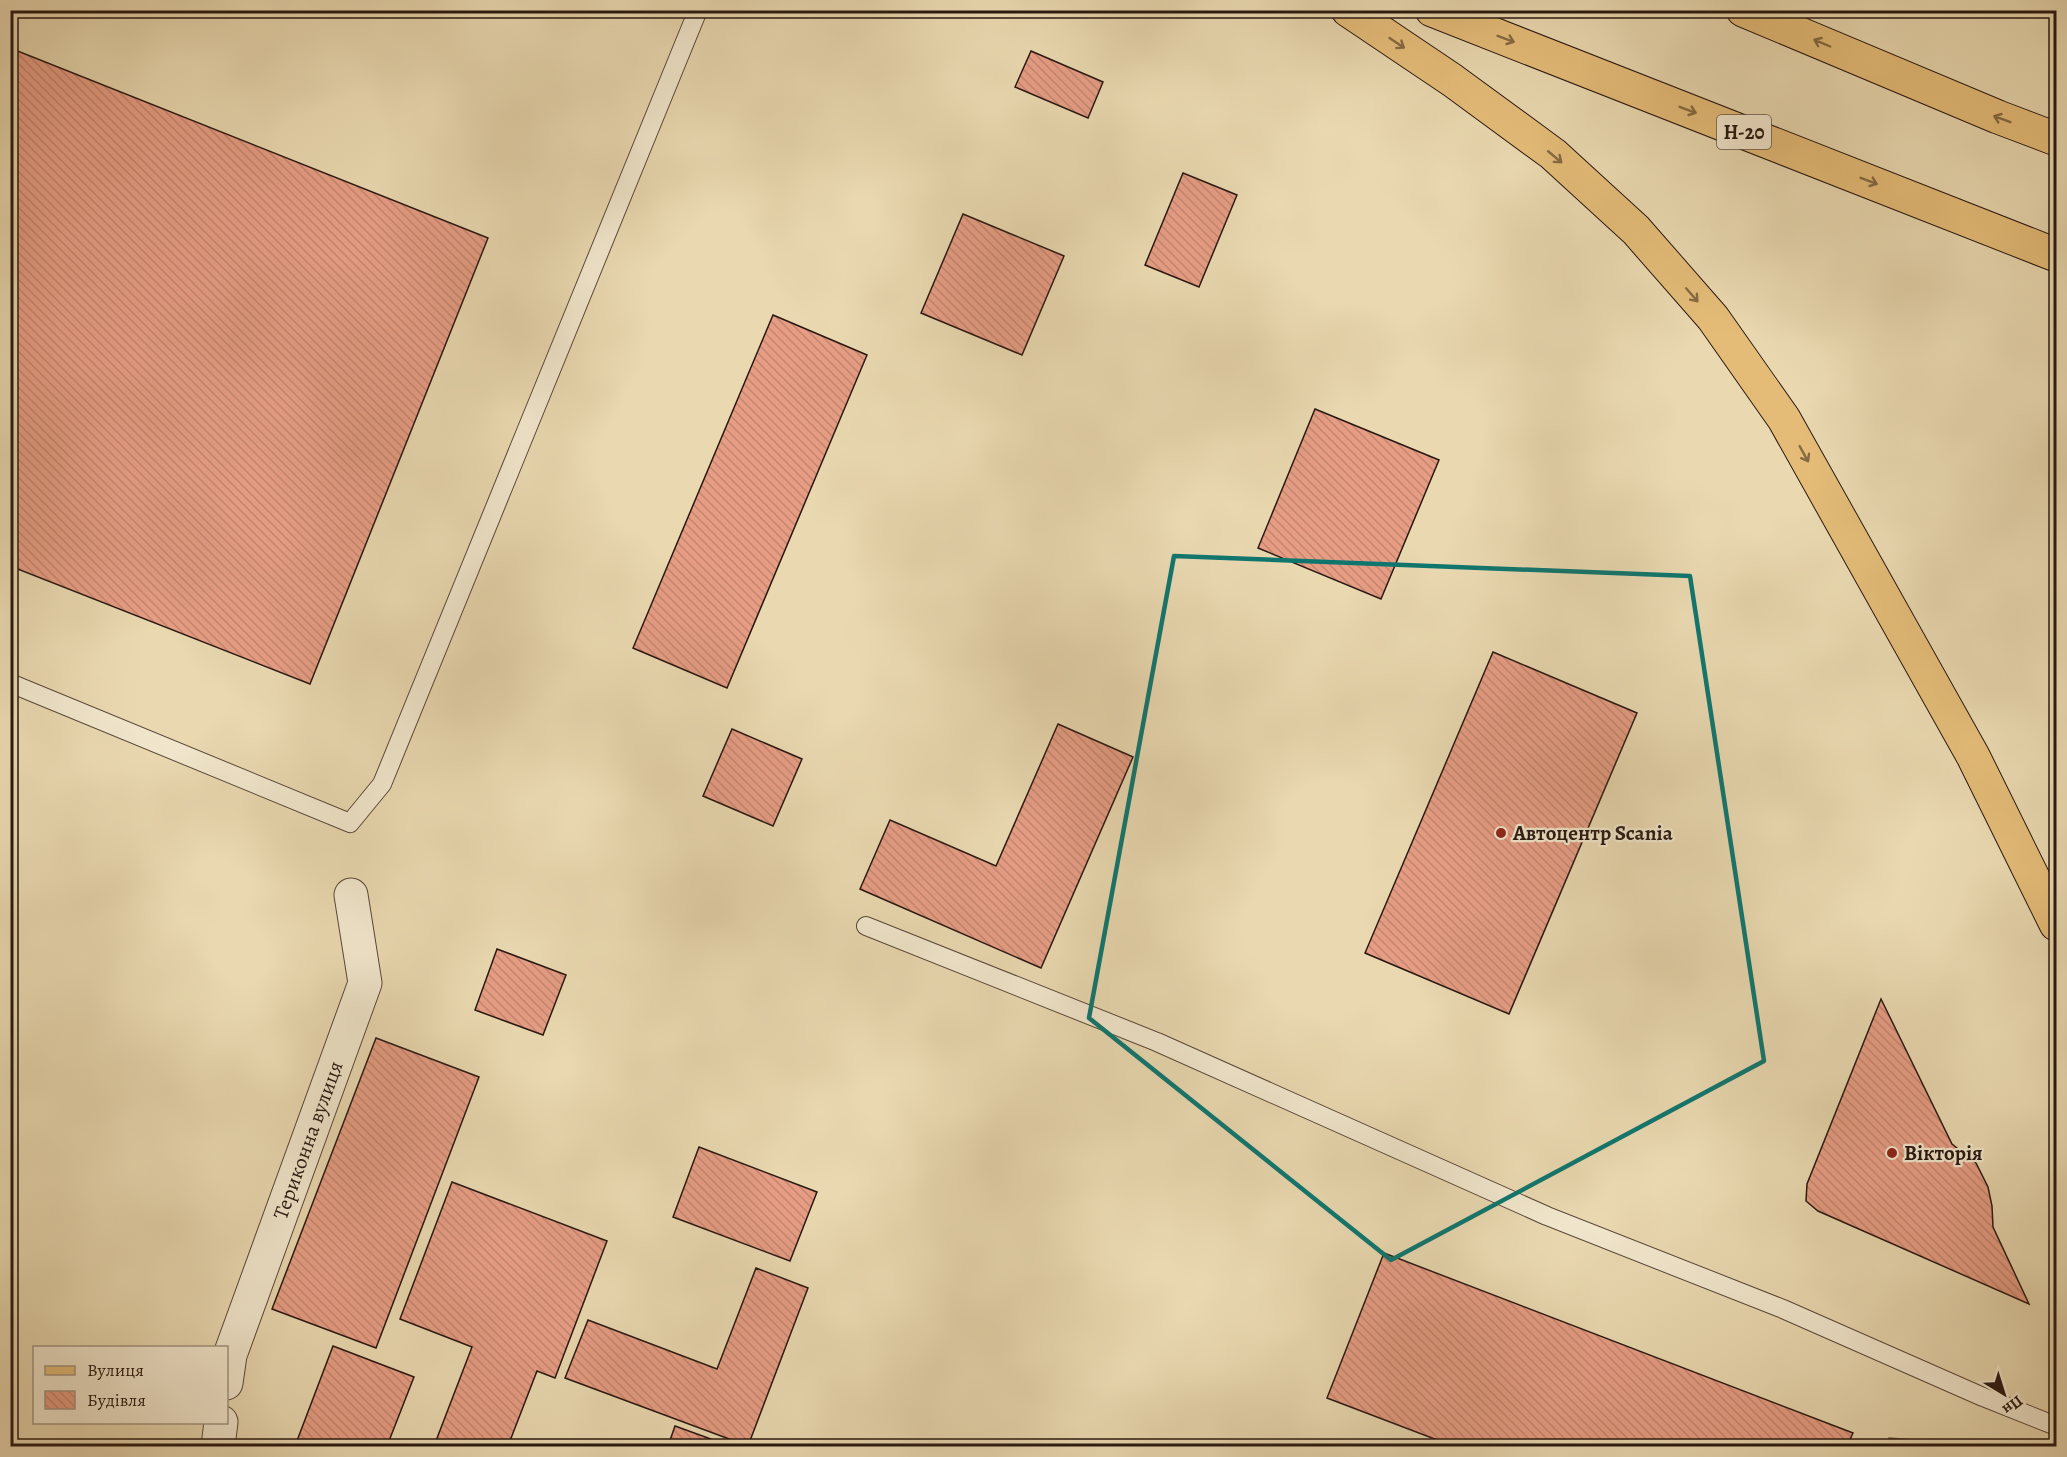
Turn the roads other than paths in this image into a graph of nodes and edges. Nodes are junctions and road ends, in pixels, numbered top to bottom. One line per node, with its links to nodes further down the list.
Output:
1 (698, 10): 7 (lane)
2 (1348, 10): 9 (main road, one-way to 9)
3 (1432, 10): 6 (main road, Н-20, one-way to 6)
4 (1743, 10): 5 (main road, one-way to 4)
5 (2056, 139)
6 (2056, 255)
7 (10, 683)
8 (351, 895): 11 (street, Териконна вулиця)
9 (2056, 924)
10 (866, 926): 13 (lane)
11 (228, 1369)
12 (221, 1424): 14 (street)
13 (2056, 1426)
14 (218, 1446)

